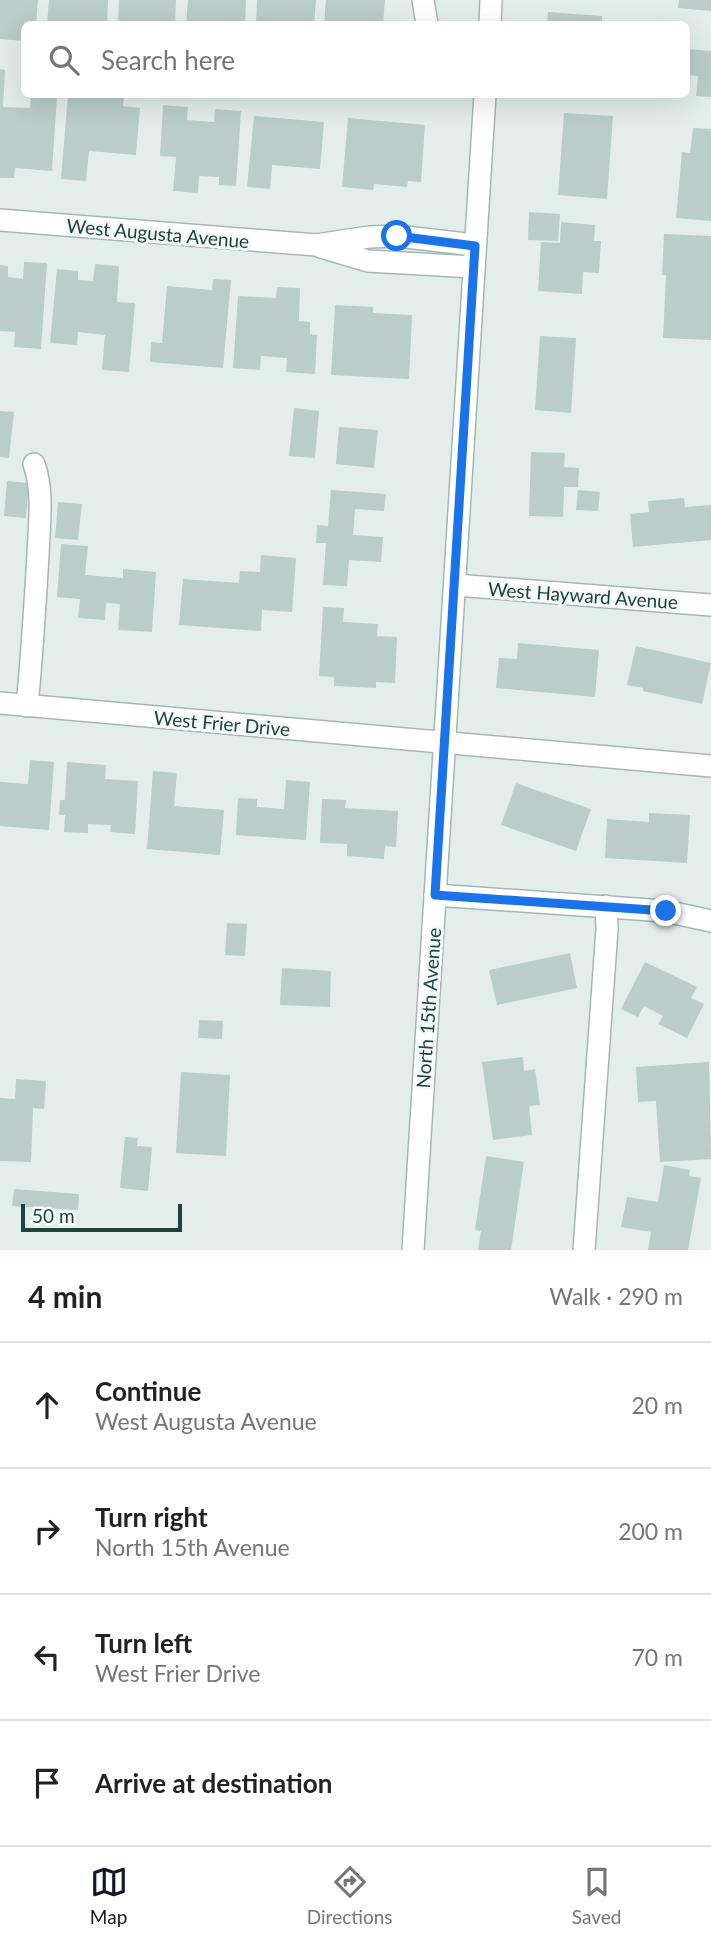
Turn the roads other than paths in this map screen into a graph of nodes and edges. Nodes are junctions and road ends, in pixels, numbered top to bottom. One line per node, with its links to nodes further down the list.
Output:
1 (423, 0): 3 (street)
2 (491, 0): 4 (street)
3 (426, 21)
4 (490, 21)
5 (485, 98): 9 (street, North 15th Avenue)
6 (0, 220): 8 (street, West Augusta Avenue)
7 (415, 239): 8 (street, West Augusta Avenue); 9 (street, West Augusta Avenue); 10 (street)
8 (316, 245): 10 (street, West Augusta Avenue)
9 (475, 246): 11 (street, North 15th Avenue)
10 (412, 263): 11 (street, West Augusta Avenue)
11 (474, 267): 13 (street, North 15th Avenue)
12 (34, 464): 16 (street)
13 (455, 585): 14 (street, West Hayward Avenue); 17 (street, North 15th Avenue)
14 (711, 605)
15 (0, 704): 16 (street, West Frier Drive)
16 (27, 706): 17 (street, West Frier Drive)
17 (444, 742): 18 (street, West Frier Drive); 19 (street, North 15th Avenue)
18 (711, 766)
19 (435, 895): 20 (street); 22 (street, North 15th Avenue)
20 (606, 906): 21 (street); 23 (street)
21 (711, 921)
22 (412, 1250)
23 (584, 1250)

